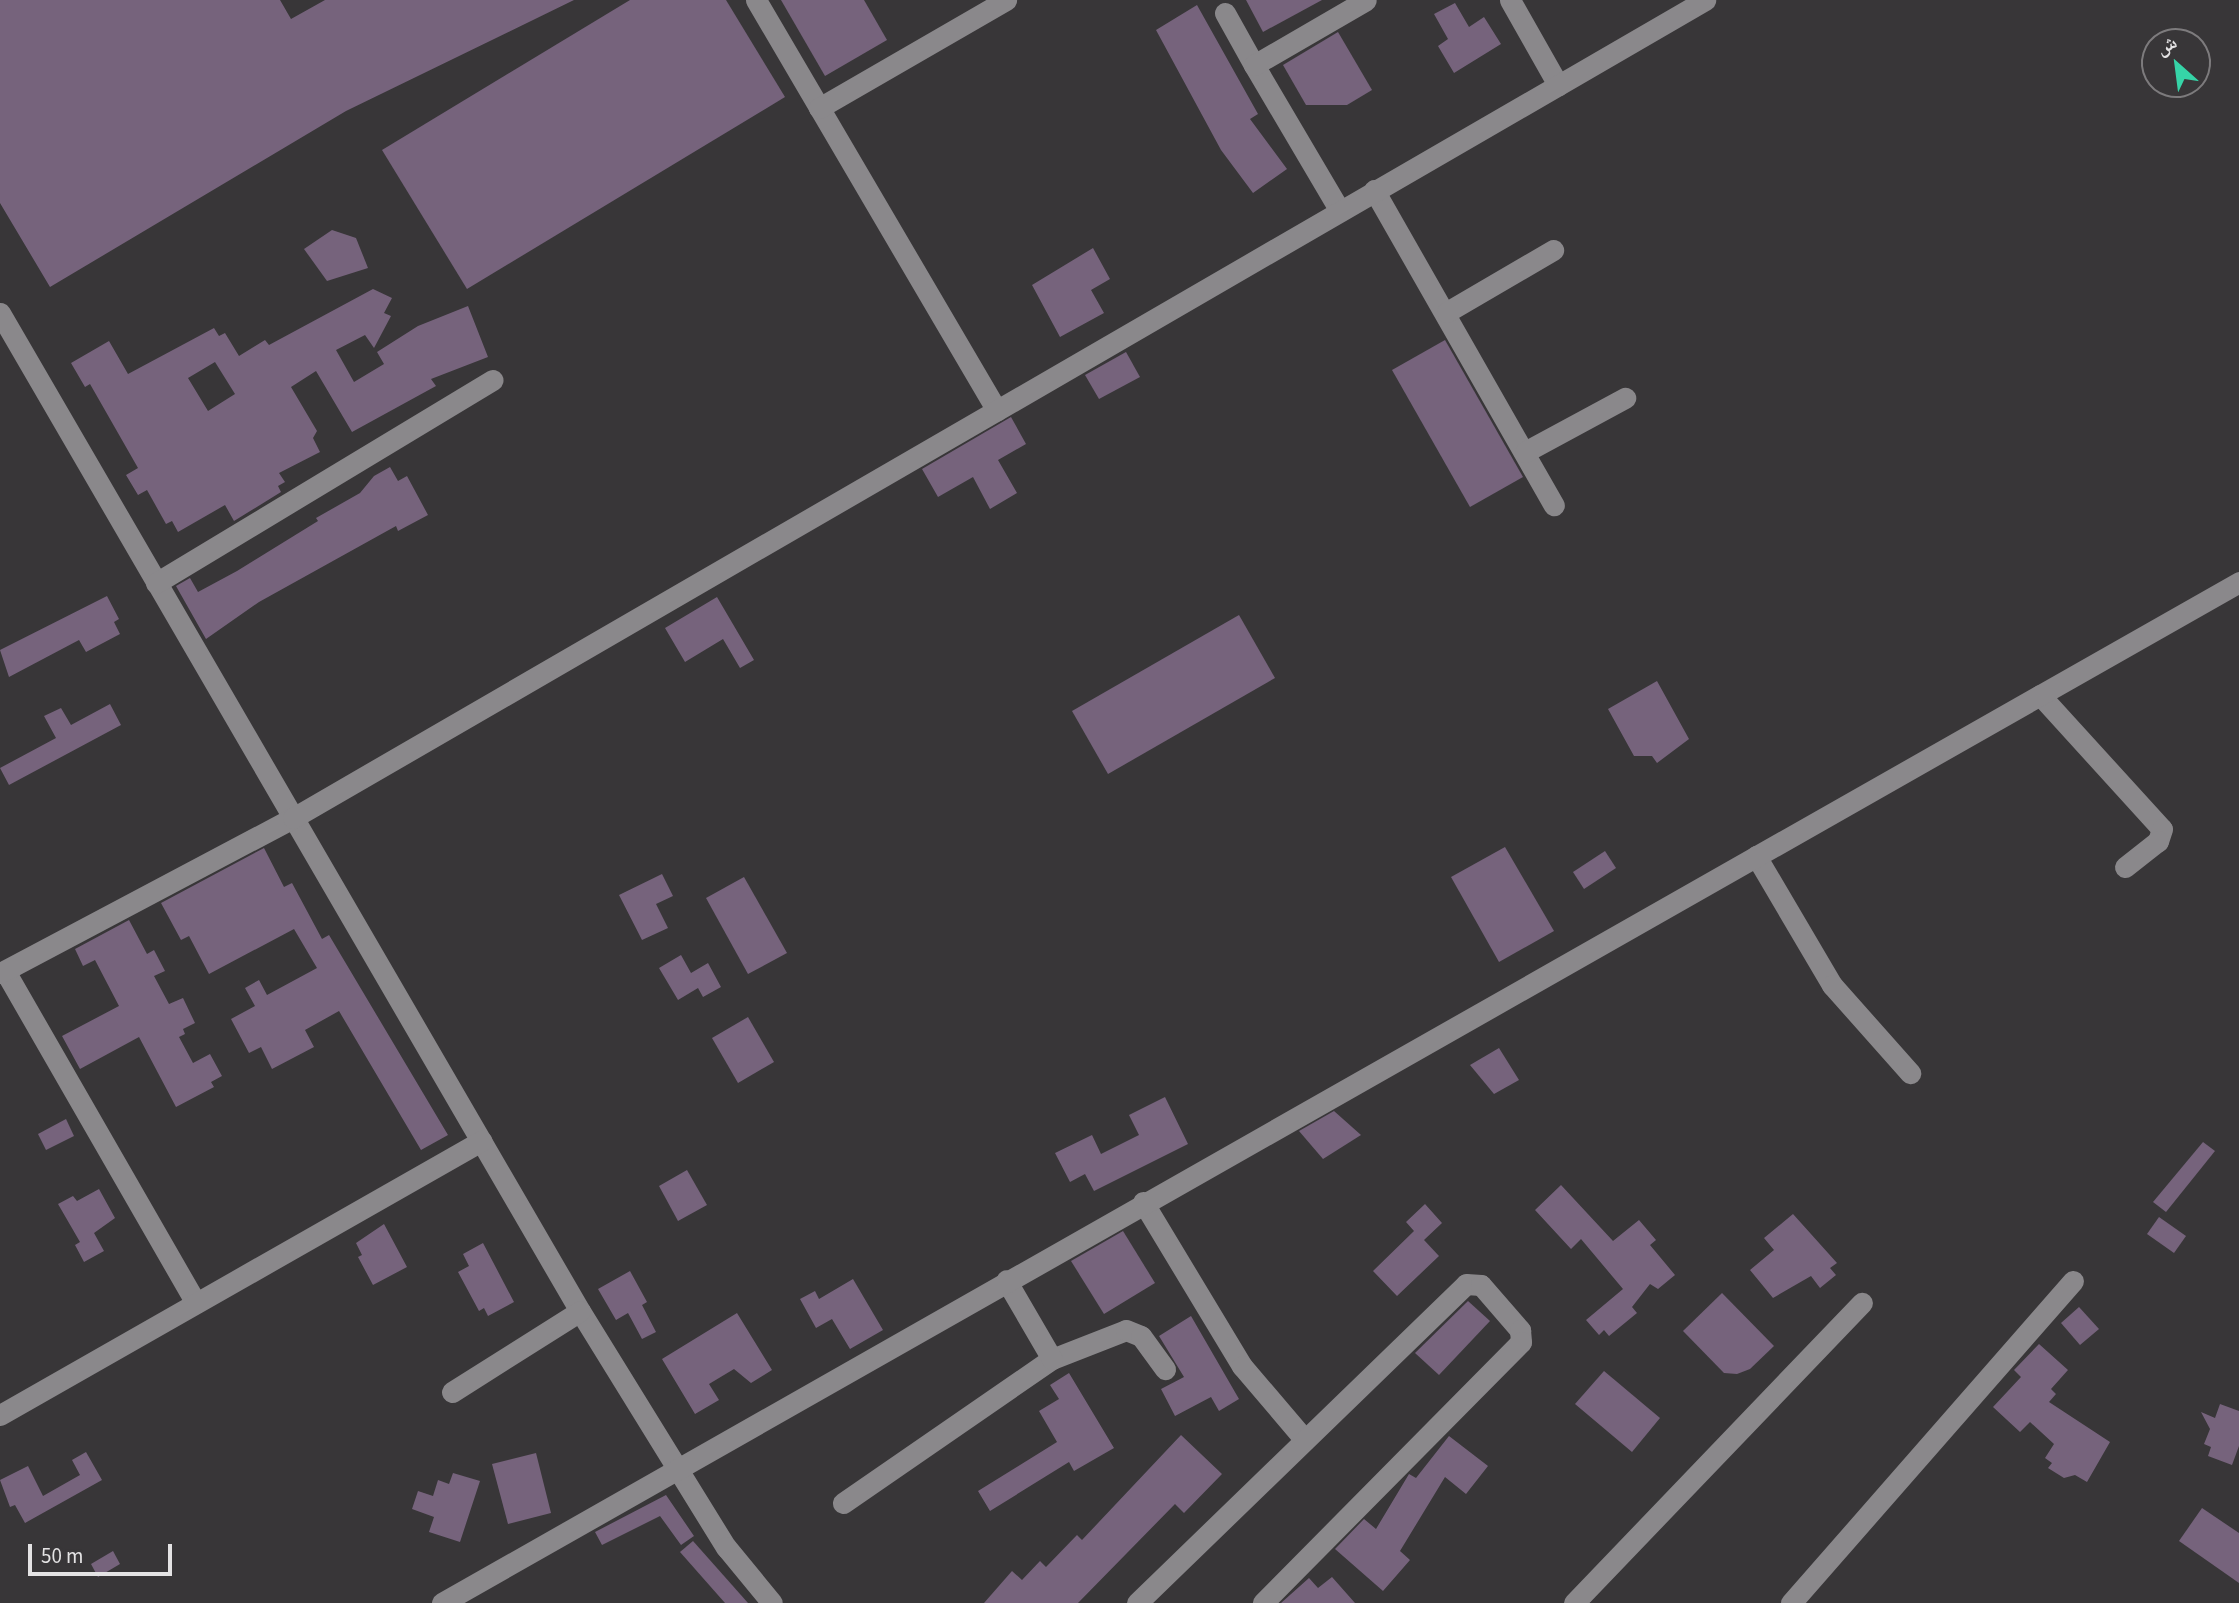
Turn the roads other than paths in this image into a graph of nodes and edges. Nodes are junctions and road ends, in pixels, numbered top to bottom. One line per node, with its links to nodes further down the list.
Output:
1 (756, 0): 9 (street)
2 (1006, 0): 9 (street)
3 (1366, 0): 7 (street)
4 (1510, 0): 8 (street)
5 (1705, 0): 8 (street)
6 (1225, 13): 7 (street)
7 (1254, 65): 11 (street)
8 (1559, 85): 10 (street)
9 (820, 108): 17 (street)
10 (1374, 190): 11 (street); 13 (street)
11 (1340, 211): 17 (street)
12 (1553, 250): 13 (street)
13 (1447, 312): 18 (street)
14 (0, 313): 21 (street)
15 (492, 380): 21 (street)
16 (1625, 398): 18 (street)
17 (997, 410): 23 (street)
18 (1525, 453): 19 (street)
19 (1554, 505)
20 (2239, 582): 22 (street)
21 (156, 583): 23 (street)
22 (2040, 695): 24 (street); 25 (street)
23 (293, 818): 26 (street); 28 (street)
24 (1756, 856): 27 (street); 29 (street)
25 (2125, 866)
26 (3, 972): 32 (street)
27 (1910, 1073)
28 (481, 1141): 32 (street); 34 (street)
29 (1143, 1202): 30 (street); 39 (street)
30 (1006, 1280): 35 (street); 40 (street)
31 (2073, 1281): 47 (street)
32 (196, 1303): 38 (street)
33 (1862, 1303): 46 (street)
34 (580, 1311): 37 (street); 40 (street)
35 (1052, 1359): 36 (street); 41 (street)
36 (1165, 1369)
37 (452, 1392)
38 (0, 1415)
39 (1305, 1440): 44 (street); 45 (street)
40 (679, 1467): 42 (street); 43 (street)
41 (843, 1503)
42 (442, 1603)
43 (772, 1603)
44 (1137, 1603)
45 (1263, 1603)
46 (1574, 1603)
47 (1791, 1603)

